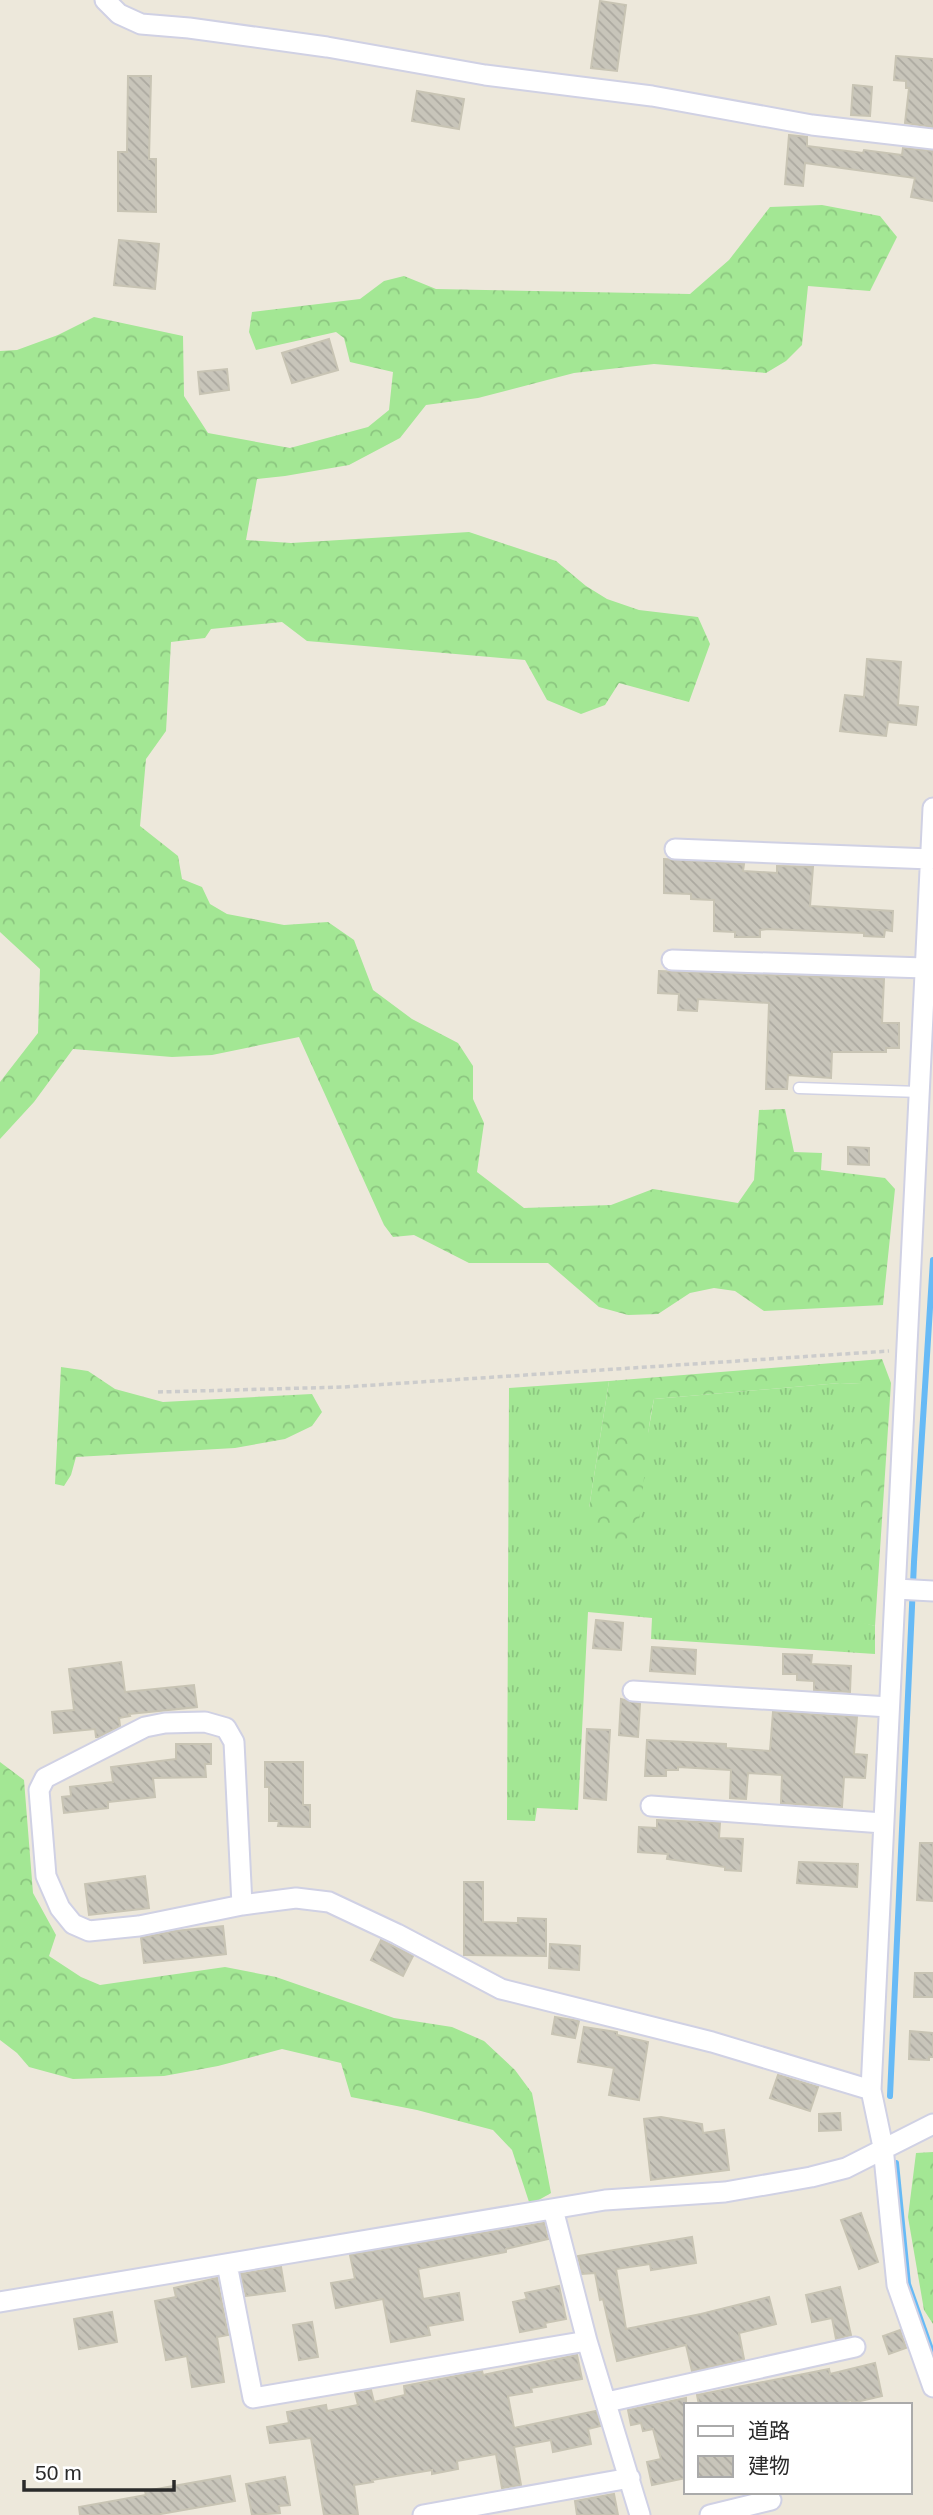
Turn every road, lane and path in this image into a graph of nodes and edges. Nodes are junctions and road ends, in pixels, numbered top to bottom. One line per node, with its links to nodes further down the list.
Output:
1 (105, 0): 2 (street)
2 (933, 139)
3 (933, 808): 5 (street)
4 (675, 849): 5 (street)
5 (931, 859): 7 (street)
6 (672, 960): 7 (street)
7 (925, 968): 9 (street)
8 (799, 1088): 9 (lane)
9 (920, 1092): 10 (street)
10 (909, 1350): 11 (path); 12 (street)
11 (159, 1392)
12 (915, 1590): 14 (street)
13 (633, 1691): 14 (street)
14 (889, 1707): 16 (street)
15 (651, 1806): 16 (street)
16 (883, 1823): 18 (street)
17 (242, 1905): 17 (street); 18 (street)
18 (872, 2091): 20 (street)
19 (933, 2124): 20 (street)
20 (883, 2147): 21 (street); 26 (street)
21 (553, 2208): 22 (street); 24 (street)
22 (227, 2264): 23 (street); 24 (street)
23 (0, 2302)
24 (587, 2341): 27 (street)
25 (855, 2347): 27 (street)
26 (933, 2387)
27 (607, 2402): 28 (street)
28 (630, 2478): 30 (street); 31 (street)
29 (771, 2500): 32 (street)
30 (423, 2515)
31 (640, 2515)
32 (710, 2515)

